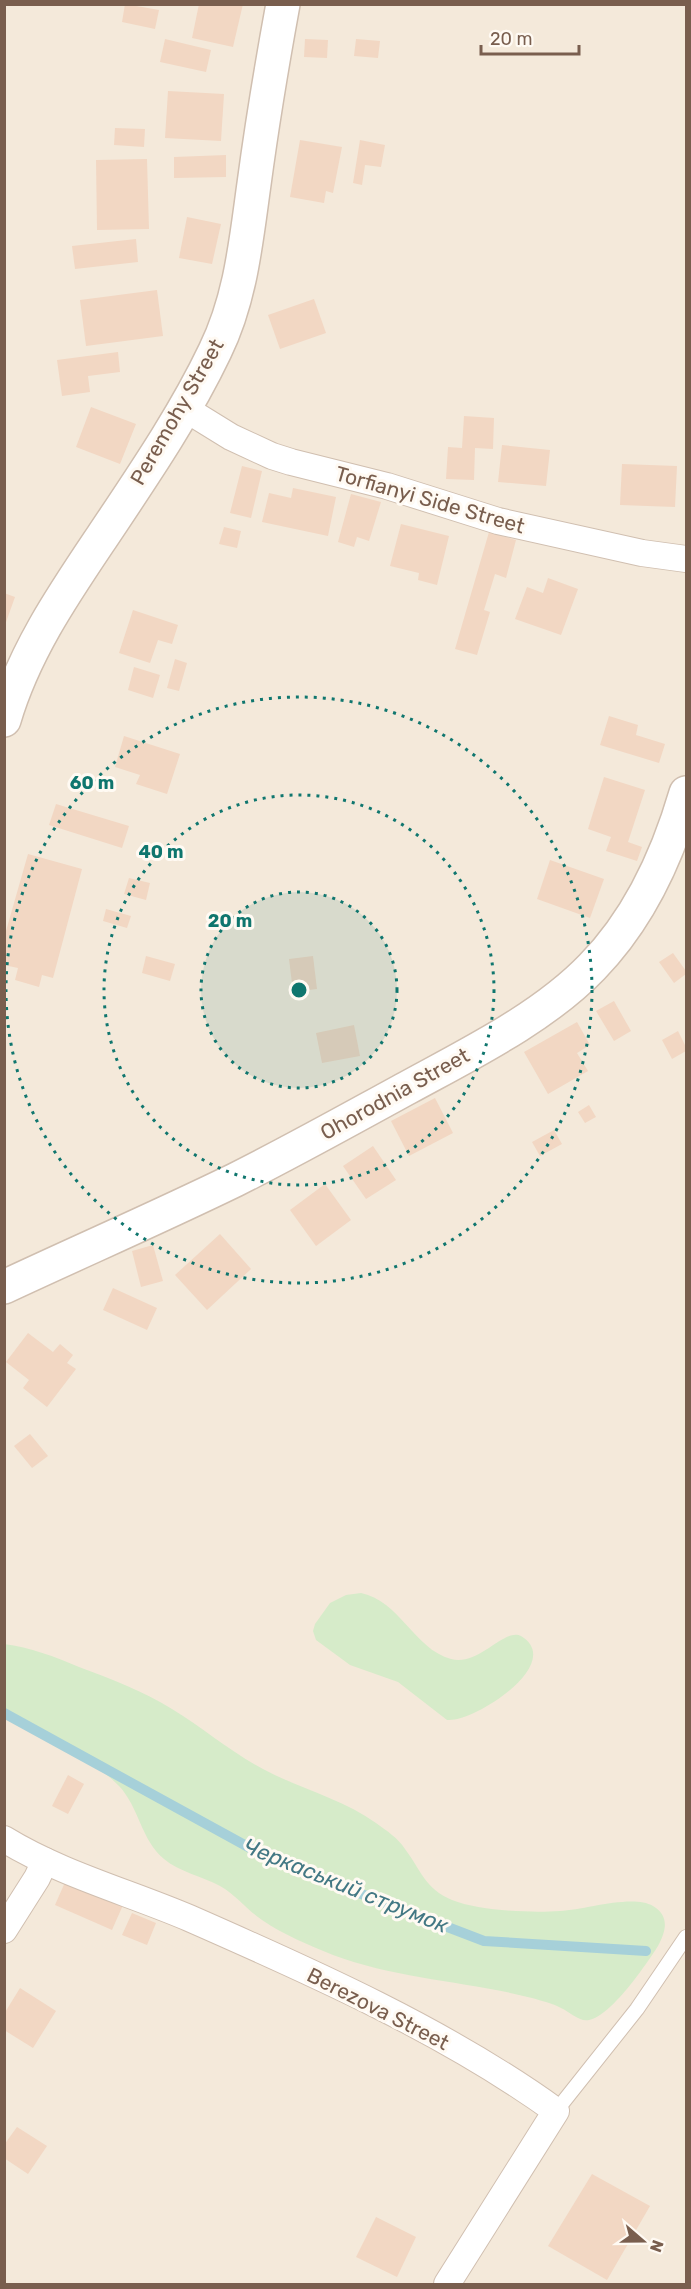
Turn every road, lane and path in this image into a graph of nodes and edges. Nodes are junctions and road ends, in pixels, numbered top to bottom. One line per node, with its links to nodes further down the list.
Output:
1 (283, 4): 2 (street, Peremohy Street)
2 (184, 408): 3 (street, Torfianyi Side Street); 4 (street, Peremohy Street)
3 (687, 559)
4 (4, 720)
5 (687, 793): 6 (street, Ohorodnia Street)
6 (4, 1287)
7 (4, 1839): 8 (street, Berezova Street)
8 (45, 1861): 9 (street); 11 (street, Berezova Street)
9 (4, 1930)
10 (687, 1936): 11 (lane)
11 (556, 2111): 12 (street)
12 (447, 2284)

